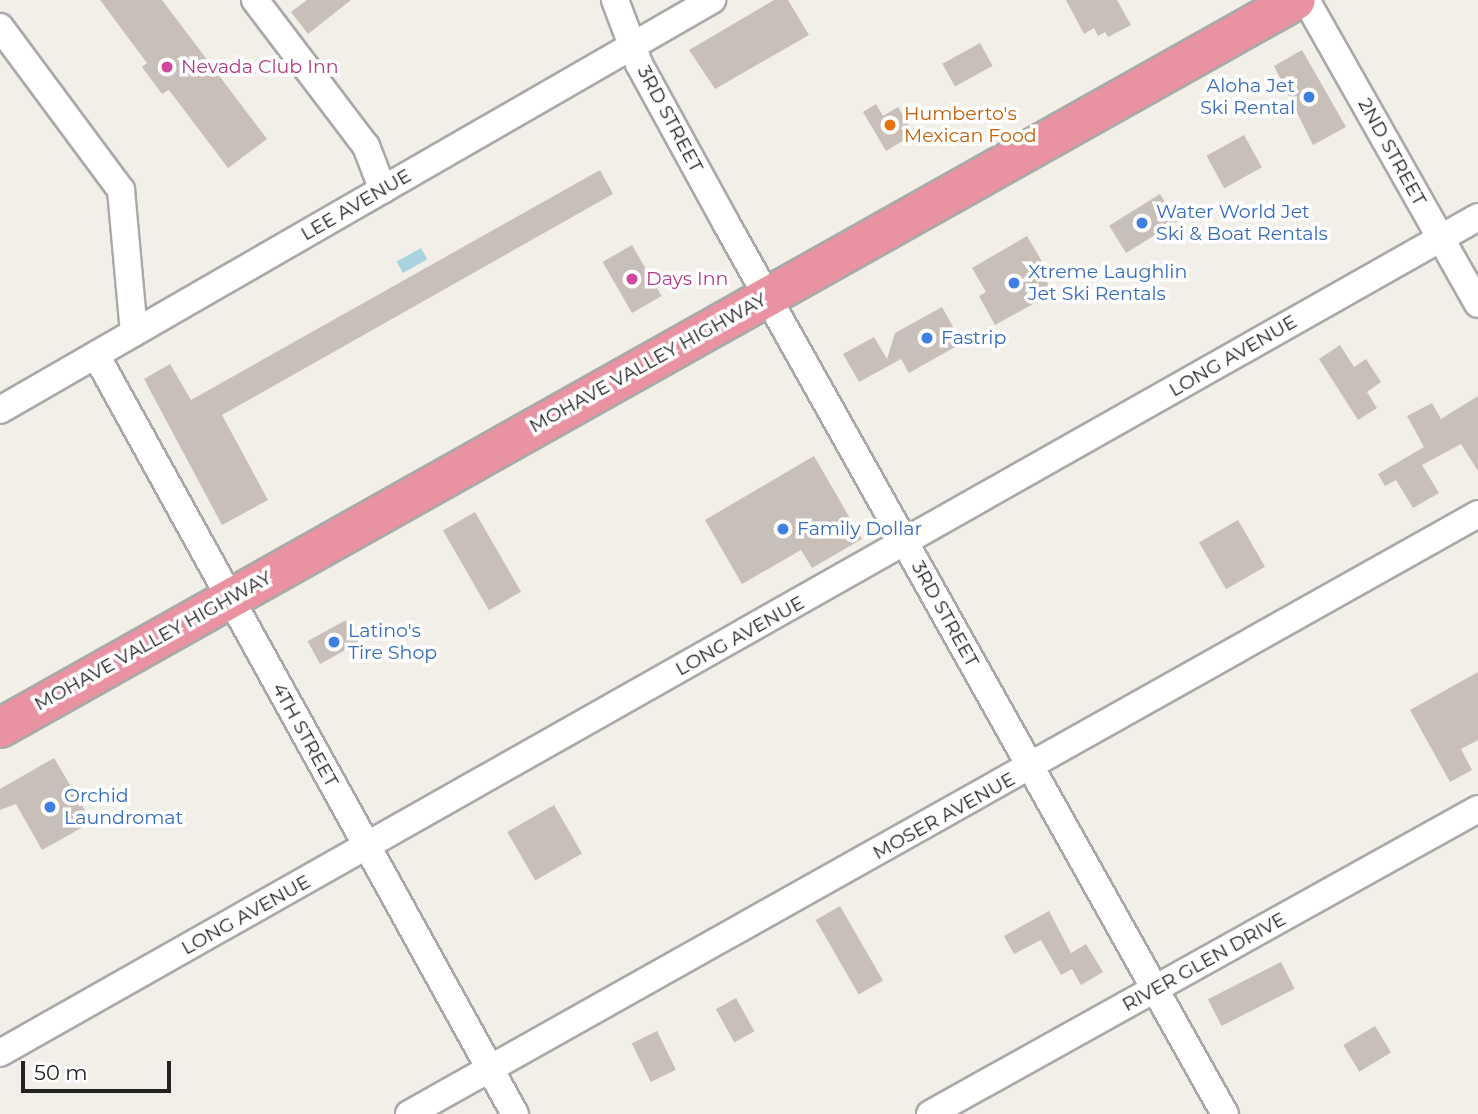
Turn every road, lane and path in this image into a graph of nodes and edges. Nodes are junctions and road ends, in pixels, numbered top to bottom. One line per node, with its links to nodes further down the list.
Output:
1 (256, 0): 8 (street)
2 (615, 0): 7 (street, 3RD STREET)
3 (712, 0): 7 (street, LEE AVENUE)
4 (1296, 0): 11 (highway, MOHAVE VALLEY HIGHWAY)
5 (1306, 0): 10 (street, 2ND STREET)
6 (0, 27): 13 (street)
7 (633, 45): 8 (street, LEE AVENUE); 11 (street, 3RD STREET)
8 (383, 190): 13 (street, LEE AVENUE)
9 (1478, 217): 10 (street, LONG AVENUE)
10 (1441, 238): 12 (street, 2ND STREET); 17 (street, LONG AVENUE)
11 (768, 297): 17 (street, 3RD STREET); 18 (highway, MOHAVE VALLEY HIGHWAY)
12 (1478, 304)
13 (134, 332): 14 (street, LEE AVENUE)
14 (96, 355): 15 (street, LEE AVENUE); 18 (street, 4TH STREET)
15 (0, 410)
16 (1478, 513): 20 (street, MOSER AVENUE)
17 (905, 543): 20 (street, 3RD STREET); 22 (street, LONG AVENUE)
18 (230, 598): 19 (highway, MOHAVE VALLEY HIGHWAY); 22 (street, 4TH STREET)
19 (0, 727)
20 (1031, 767): 23 (street, 3RD STREET); 25 (street, MOSER AVENUE)
21 (1478, 809): 23 (street, RIVER GLEN DRIVE)
22 (368, 847): 24 (street, LONG AVENUE); 25 (street, 4TH STREET)
23 (1155, 989): 28 (street, RIVER GLEN DRIVE); 29 (street, 3RD STREET)
24 (0, 1053)
25 (490, 1069): 26 (street, MOSER AVENUE); 27 (street, 4TH STREET)
26 (409, 1114)
27 (515, 1114)
28 (930, 1114)
29 (1225, 1114)

